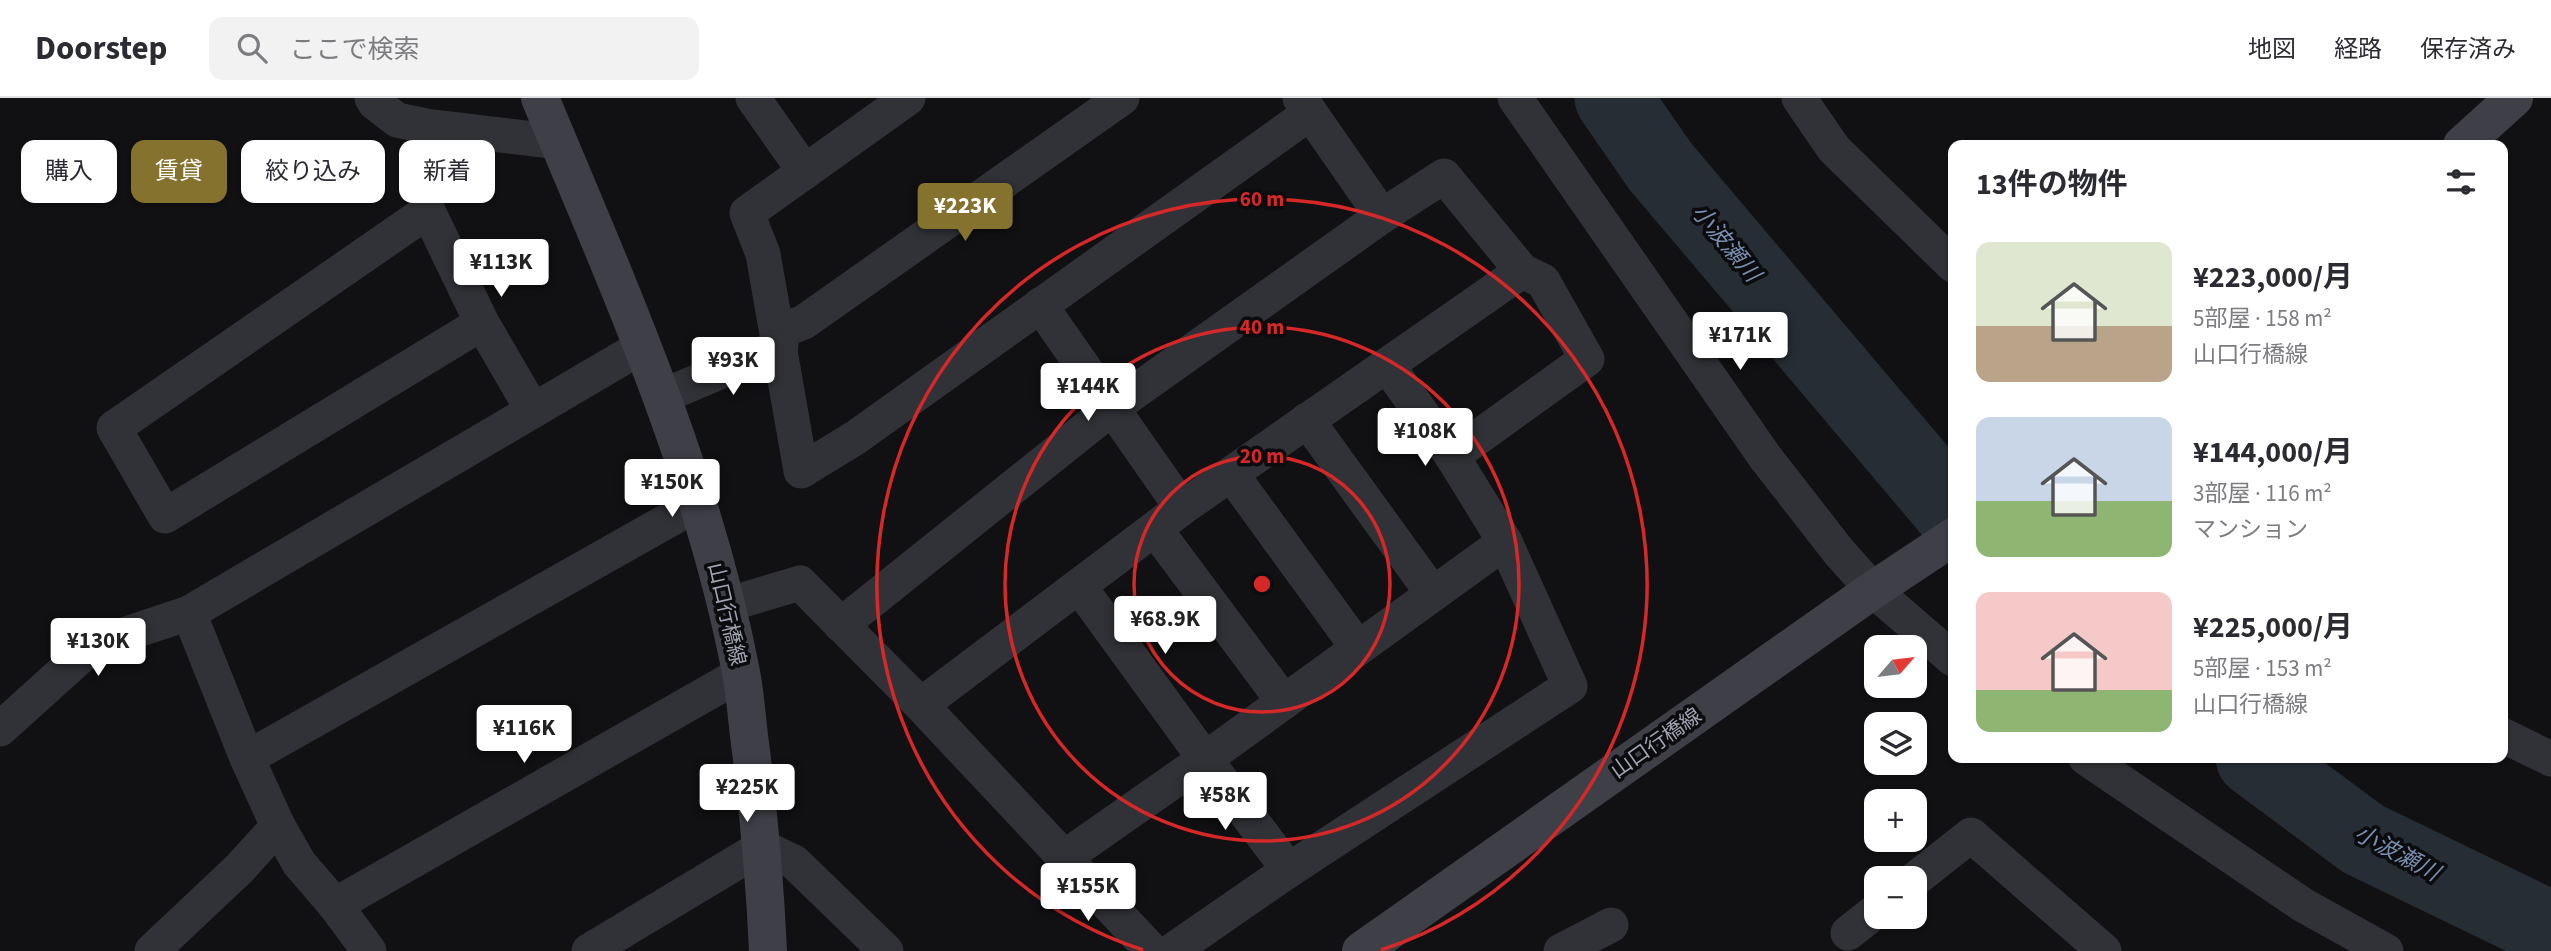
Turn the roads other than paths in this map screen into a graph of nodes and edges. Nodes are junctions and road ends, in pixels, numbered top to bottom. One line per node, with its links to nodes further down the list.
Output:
1 (372, 98): 11 (street)
2 (540, 98): 11 (main road, 山口行橋線)
3 (754, 98): 12 (street)
4 (1122, 98): 18 (street)
5 (1515, 98): 32 (street)
6 (1799, 98): 14 (street)
7 (2514, 98): 10 (main road)
8 (885, 104): 12 (street)
9 (1305, 106): 13 (street); 16 (street)
10 (2468, 140)
11 (558, 142): 19 (main road, 山口行橋線)
12 (805, 172): 18 (street)
13 (1382, 216): 15 (street); 22 (street)
14 (1948, 260)
15 (1521, 271): 20 (street); 25 (street)
16 (1040, 305): 18 (street); 22 (street)
17 (482, 323): 17 (street); 23 (street)
18 (779, 339): 21 (street)
19 (643, 346): 21 (main road, 山口行橋線); 23 (street)
20 (1387, 365): 24 (street); 25 (street)
21 (663, 396): 27 (main road, 山口行橋線)
22 (1112, 408): 28 (street); 37 (street)
23 (532, 410): 36 (street)
24 (1307, 420): 26 (street); 34 (street)
25 (1452, 456): 31 (street)
26 (1231, 475): 28 (street); 38 (street)
27 (699, 503): 35 (main road, 山口行橋線); 45 (street)
28 (1182, 508): 29 (street)
29 (1155, 529): 33 (street); 41 (street)
30 (1948, 540): 32 (main road, 山口行橋線)
31 (1505, 542): 34 (street); 52 (street)
32 (1888, 580): 39 (street); 65 (main road, 山口行橋線)
33 (1079, 586): 42 (street); 47 (street)
34 (1433, 594): 38 (street)
35 (726, 605): 37 (street); 40 (main road, 山口行橋線)
36 (190, 613): 43 (street); 45 (street)
37 (841, 625): 42 (street)
38 (1358, 648): 41 (street)
39 (1948, 653)
40 (741, 674): 50 (main road, 山口行橋線); 54 (street)
41 (1284, 702): 47 (street)
42 (921, 705): 51 (street)
43 (0, 729)
44 (2508, 738): 46 (street)
45 (247, 758): 49 (street)
46 (2551, 759)
47 (1205, 760): 51 (street); 52 (street)
48 (2094, 763): 68 (street)
49 (278, 826): 54 (street); 59 (street)
50 (762, 847): 60 (street); 61 (main road, 山口行橋線); 62 (street)
51 (1065, 857): 63 (street)
52 (1289, 870): 64 (street)
53 (1927, 870): 67 (street)
54 (335, 905): 58 (street)
55 (1864, 920): 57 (street)
56 (1611, 925): 66 (street)
57 (1848, 933)
58 (359, 948)
59 (152, 951)
60 (589, 951)
61 (768, 951)
62 (886, 951)
63 (1152, 951)
64 (1171, 951)
65 (1361, 951)
66 (1562, 951)
67 (2104, 951)
68 (2386, 951)

